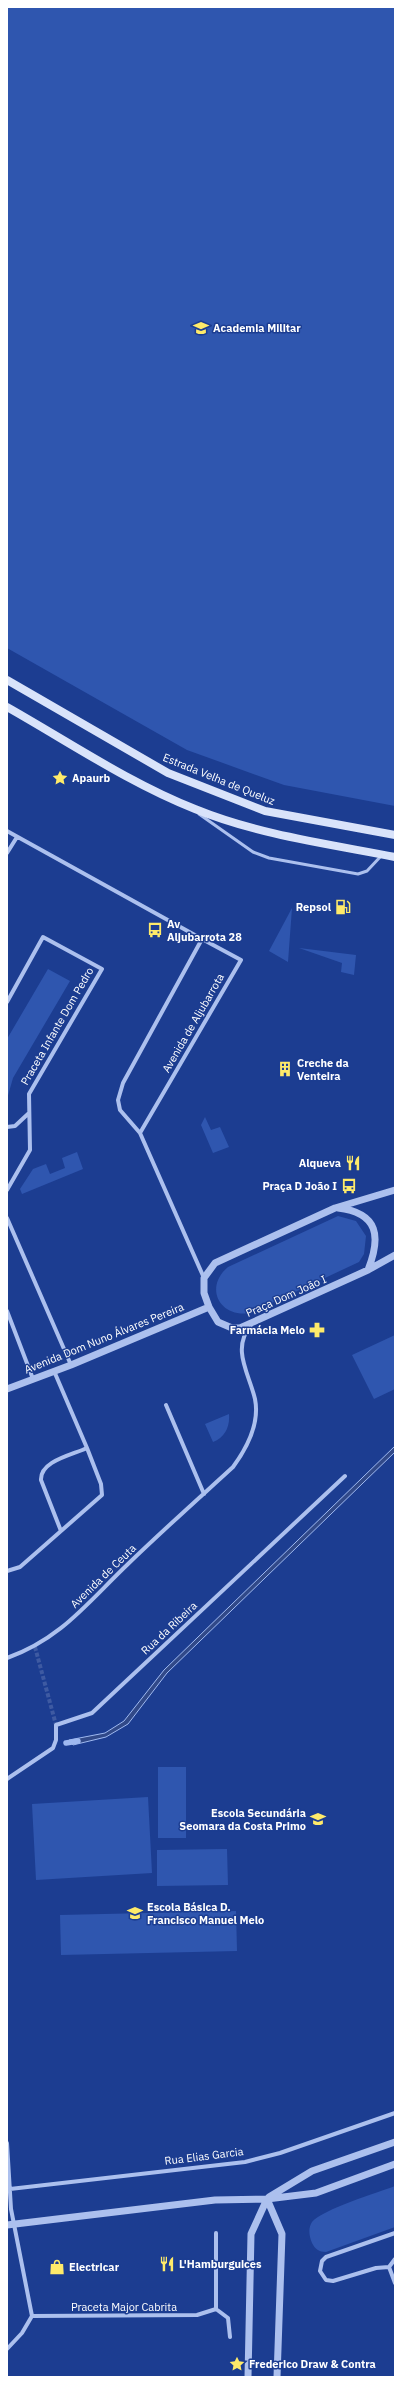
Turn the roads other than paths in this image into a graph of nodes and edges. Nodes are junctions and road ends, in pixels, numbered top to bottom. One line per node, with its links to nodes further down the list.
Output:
1 (7, 680): 5 (main road, Estrada Velha de Queluz)
2 (7, 707): 3 (main road)
3 (188, 806): 8 (main road); 8 (lane)
4 (7, 831): 6 (street, Avenida de Aljubarrota)
5 (395, 835)
6 (17, 837): 7 (street); 10 (street, Avenida de Aljubarrota)
7 (7, 853)
8 (382, 855): 9 (main road)
9 (395, 857)
10 (202, 939): 14 (street); 14 (street, Avenida de Aljubarrota)
11 (7, 1002): 12 (street, Praceta Infante Dom Pedro)
12 (30, 1112): 13 (street); 15 (street, Praceta Infante Dom Pedro)
13 (7, 1127)
14 (140, 1133): 21 (street)
15 (7, 1190)
16 (395, 1190): 17 (street)
17 (335, 1208): 20 (street); 21 (street)
18 (7, 1218): 25 (street)
19 (395, 1255): 20 (street, Praça Dom João I)
20 (368, 1270): 24 (street, Praça Dom João I)
21 (204, 1278): 22 (street, Praça Dom João I)
22 (209, 1307): 24 (street, Praça Dom João I); 25 (street, Avenida Dom Nuno Álvares Pereira)
23 (7, 1311): 27 (street)
24 (251, 1325): 32 (street, Avenida de Ceuta)
25 (71, 1365): 26 (street, Avenida Dom Nuno Álvares Pereira)
26 (54, 1371): 27 (street, Avenida Dom Nuno Álvares Pereira); 30 (street)
27 (33, 1379): 28 (street, Avenida Dom Nuno Álvares Pereira)
28 (7, 1389)
29 (166, 1404): 32 (street)
30 (87, 1448): 33 (street); 33 (street)
31 (345, 1476): 36 (street, Rua da Ribeira)
32 (204, 1494): 35 (street, Avenida de Ceuta)
33 (61, 1531): 34 (street)
34 (7, 1571)
35 (7, 1658)
36 (7, 1779)
37 (395, 2113): 41 (street, Rua Elias Garcia)
38 (395, 2142): 42 (street)
39 (7, 2143): 41 (street)
40 (395, 2164): 42 (street)
41 (10, 2189): 43 (street)
42 (267, 2198): 43 (street); 53 (street); 54 (street)
43 (11, 2224): 50 (street)
44 (216, 2233): 49 (street)
45 (395, 2233): 47 (street)
46 (395, 2259): 47 (street)
47 (389, 2267): 48 (street)
48 (395, 2283)
49 (216, 2309): 50 (street, Praceta Major Cabrita); 51 (street)
50 (32, 2316): 52 (street)
51 (230, 2337)
52 (7, 2349)
53 (248, 2377)
54 (277, 2377)

